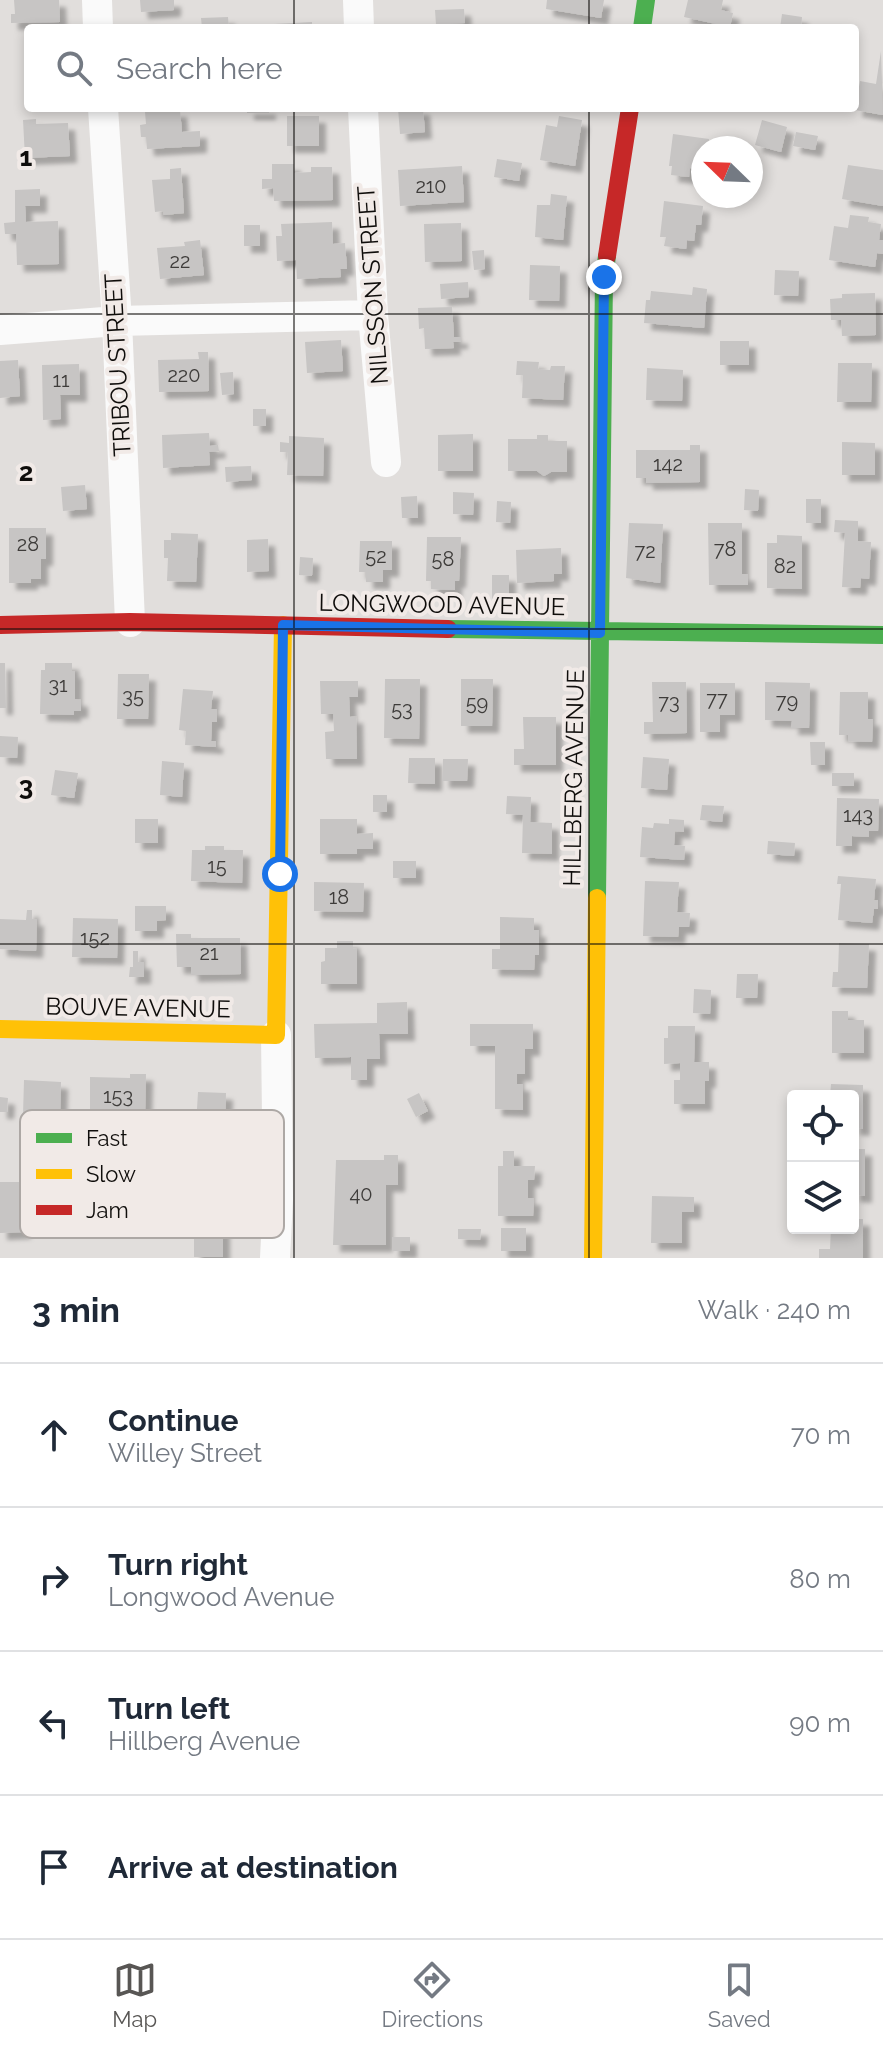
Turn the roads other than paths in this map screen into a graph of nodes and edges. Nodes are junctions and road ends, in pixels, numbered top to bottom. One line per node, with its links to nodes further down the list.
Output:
1 (97, 0): 4 (street)
2 (358, 0): 5 (street)
3 (646, 0): 6 (street)
4 (98, 24)
5 (359, 24)
6 (643, 24)
7 (103, 112): 11 (street, TRIBOU STREET)
8 (363, 112): 10 (street, NILSSON STREET)
9 (629, 112): 17 (street, HILLBERG AVENUE)
10 (373, 315): 11 (street); 13 (street, NILSSON STREET)
11 (117, 321): 12 (street); 14 (street, TRIBOU STREET)
12 (0, 330)
13 (386, 462)
14 (130, 622): 15 (street, LONGWOOD AVENUE); 16 (street, LONGWOOD AVENUE)
15 (0, 625)
16 (283, 625): 17 (street, LONGWOOD AVENUE); 20 (street)
17 (600, 633): 18 (street, LONGWOOD AVENUE); 24 (street, HILLBERG AVENUE)
18 (883, 635)
19 (0, 1029): 20 (street, BOUVE AVENUE)
20 (276, 1035): 21 (street)
21 (278, 1110)
22 (278, 1238): 23 (street)
23 (275, 1258)
24 (593, 1258)

